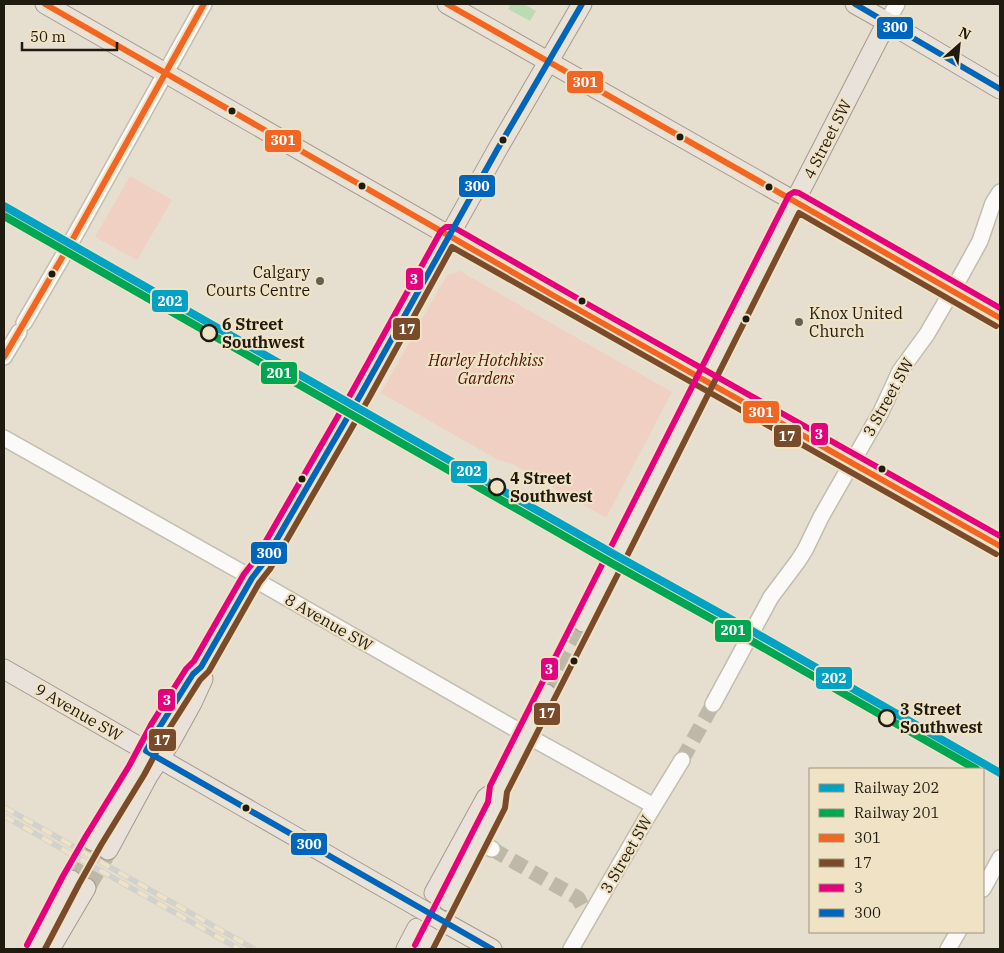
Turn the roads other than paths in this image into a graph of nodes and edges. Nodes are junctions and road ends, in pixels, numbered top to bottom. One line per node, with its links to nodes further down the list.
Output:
1 (45, 4): 9 (main road)
2 (204, 4): 9 (street)
3 (448, 4): 8 (main road)
4 (582, 4): 8 (main road)
5 (855, 4): 7 (main road)
6 (897, 4): 7 (street, 4 Street SW)
7 (887, 22): 10 (main road); 12 (main road, 4 Street SW)
8 (549, 61): 12 (main road); 13 (main road)
9 (165, 72): 13 (main road); 16 (street)
10 (1000, 89)
11 (1000, 192): 14 (street, 3 Street SW)
12 (795, 201): 14 (main road); 17 (main road, 4 Street SW)
13 (449, 236): 17 (main road); 21 (main road)
14 (953, 291): 15 (main road); 19 (street, 3 Street SW)
15 (1000, 318)
16 (4, 357)
17 (705, 380): 19 (main road); 22 (main road, 4 Street SW)
18 (4, 438): 21 (street, 8 Avenue SW)
19 (851, 462): 20 (main road); 25 (street, 3 Street SW)
20 (1000, 546)
21 (252, 578): 26 (street, 8 Avenue SW); 27 (main road)
22 (583, 622)
23 (4, 669): 27 (main road, 9 Avenue SW)
24 (546, 694): 26 (main road)
25 (713, 704)
26 (526, 735): 29 (main road); 30 (street, 8 Avenue SW)
27 (153, 754): 31 (main road); 39 (main road, 9 Avenue SW, bridge)
28 (682, 760): 30 (street, 3 Street SW)
29 (498, 790): 29 (main road)
30 (654, 806): 40 (street, 3 Street SW)
31 (101, 845)
32 (1000, 858): 33 (street)
33 (984, 887)
34 (957, 933): 41 (street)
35 (423, 938): 38 (main road)
36 (35, 949): 37 (main road)
37 (50, 949)
38 (406, 949)
39 (492, 949)
40 (571, 949)
41 (948, 949)

